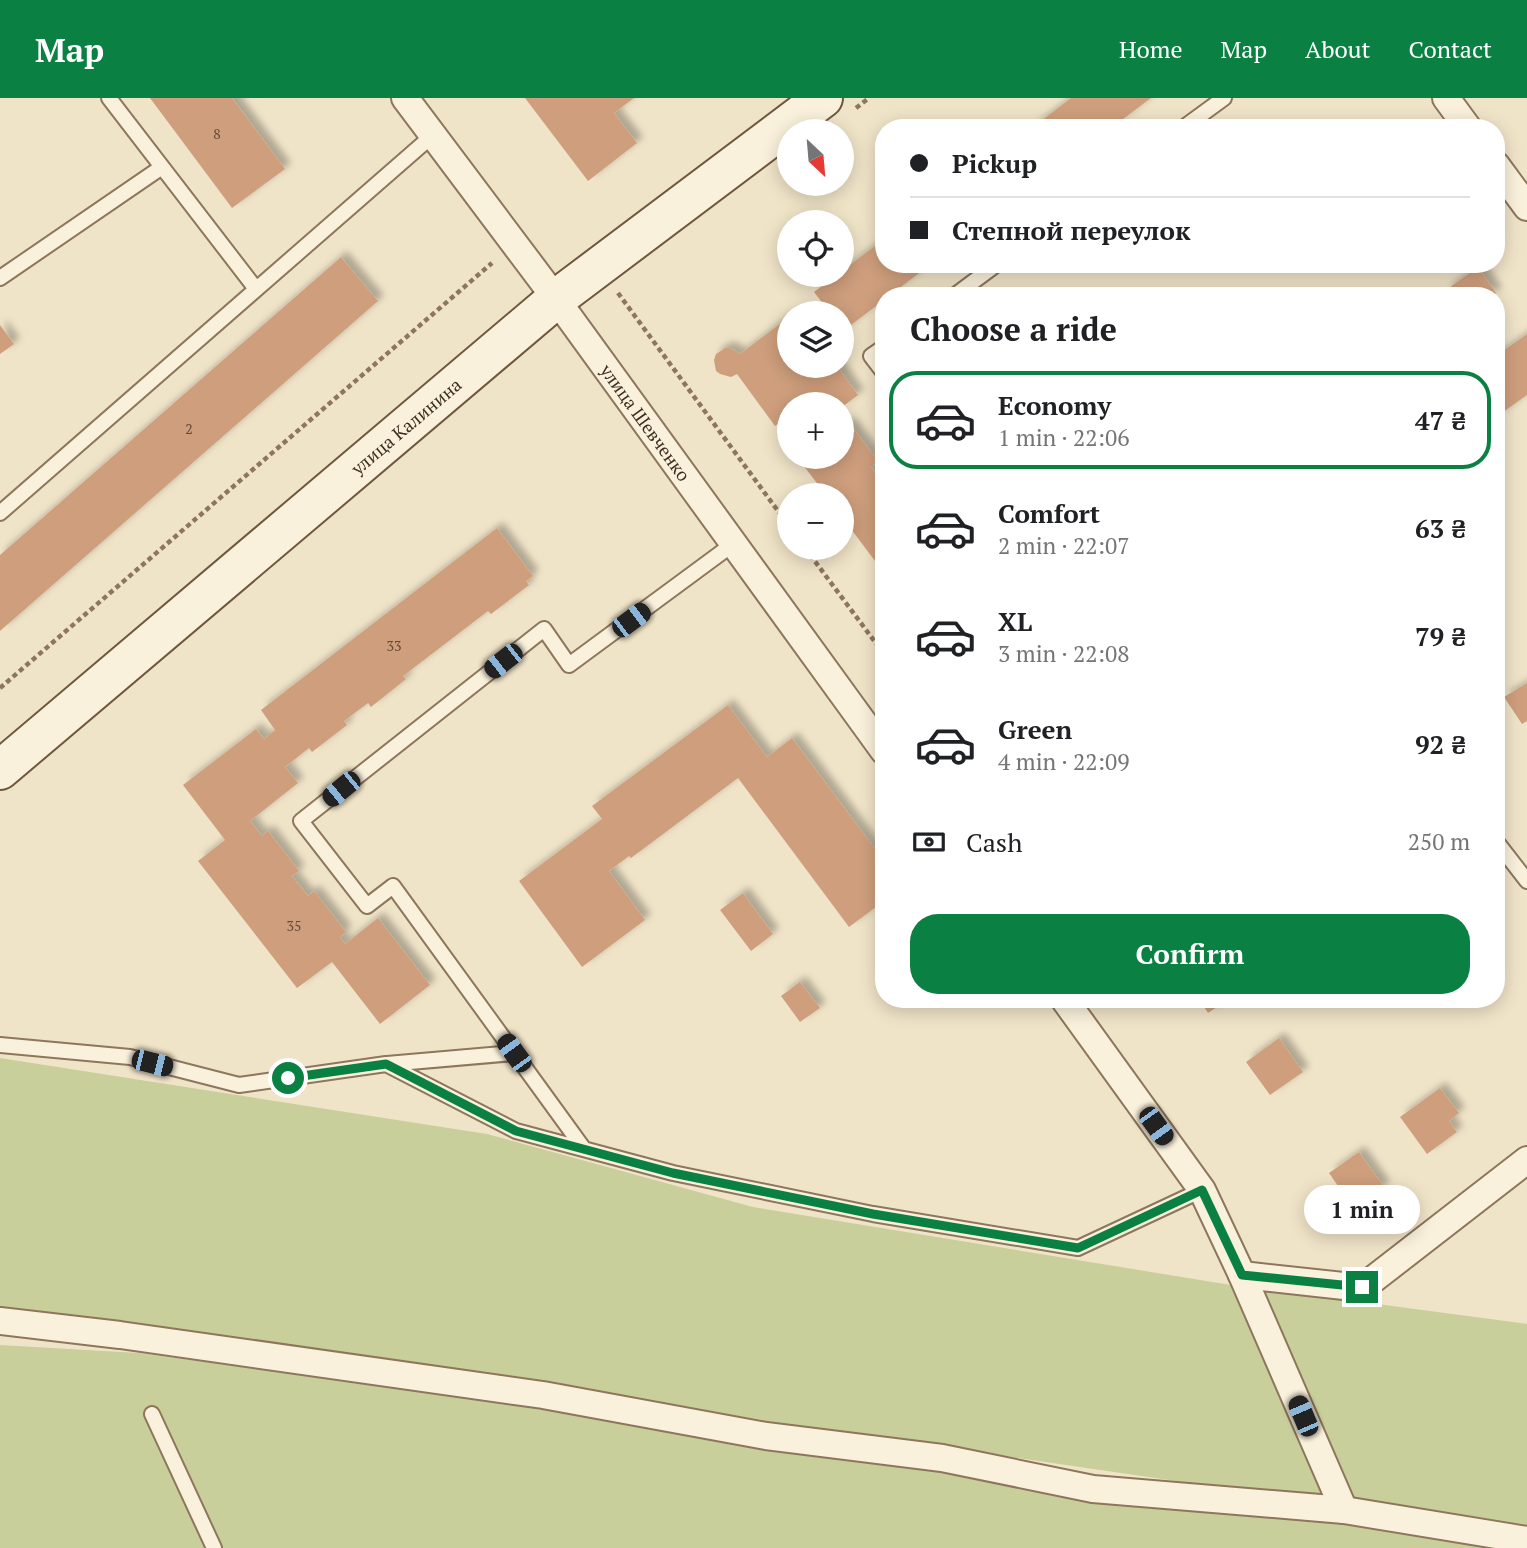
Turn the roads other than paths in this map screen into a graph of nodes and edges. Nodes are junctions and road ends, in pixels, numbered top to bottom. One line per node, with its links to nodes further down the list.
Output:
1 (108, 98): 9 (lane)
2 (405, 98): 8 (street, улица Шевченко)
3 (823, 98): 16 (main road, улица Калинина)
4 (1224, 98): 6 (lane)
5 (1446, 98): 7 (street)
6 (1195, 119)
7 (1461, 119)
8 (433, 135): 15 (lane); 16 (street, улица Шевченко)
9 (162, 167): 13 (lane); 15 (lane)
10 (1505, 178): 11 (street)
11 (1527, 207)
12 (985, 273): 14 (lane)
13 (0, 278)
14 (966, 287)
15 (256, 289): 17 (lane)
16 (556, 299): 18 (street, улица Шевченко); 20 (main road, улица Калинина)
17 (0, 513)
18 (733, 544): 19 (street, улица Шевченко); 25 (lane)
19 (875, 739)
20 (0, 770)
21 (1505, 853): 22 (lane)
22 (1527, 881)
23 (1071, 1008): 29 (street)
24 (0, 1045): 26 (lane)
25 (514, 1053): 26 (lane); 27 (lane)
26 (386, 1064): 27 (lane)
27 (584, 1149): 29 (lane)
28 (1527, 1160): 30 (street)
29 (1202, 1190): 30 (street)
30 (1242, 1275): 33 (street)
31 (0, 1321): 33 (street)
32 (152, 1414): 35 (lane)
33 (1344, 1510): 34 (street)
34 (1527, 1540)
35 (214, 1548)

